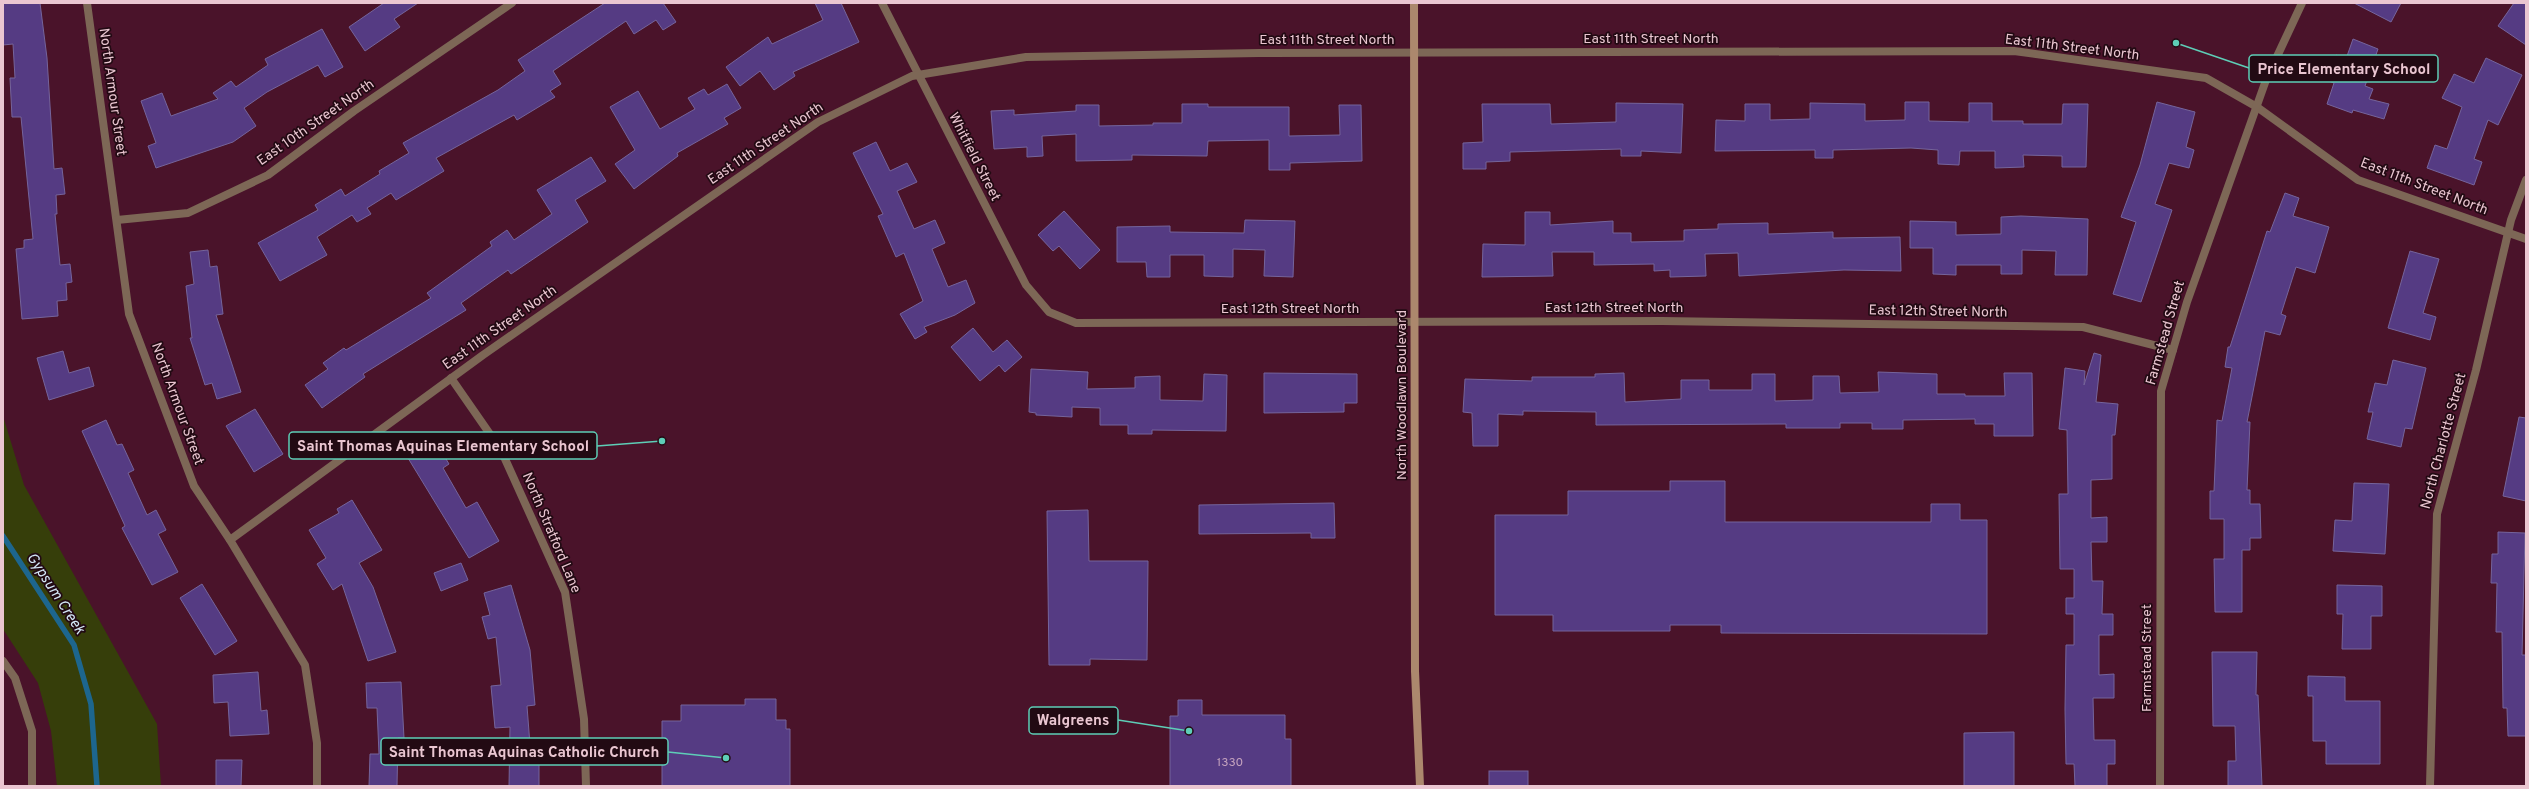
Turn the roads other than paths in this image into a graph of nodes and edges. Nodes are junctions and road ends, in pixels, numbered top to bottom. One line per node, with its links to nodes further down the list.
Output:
1 (87, 3): 10 (street, North Armour Street)
2 (512, 3): 10 (street, East 10th Street North)
3 (882, 3): 7 (street, Whitfield Street)
4 (1414, 3): 6 (main road, North Woodlawn Boulevard)
5 (2302, 3): 8 (street, Farmstead Street)
6 (1414, 53): 7 (street, East 11th Street North); 8 (street, East 11th Street North); 14 (main road, North Woodlawn Boulevard)
7 (918, 75): 13 (street, Whitfield Street); 16 (street, East 11th Street North)
8 (2257, 107): 11 (street, East 11th Street North); 15 (street, Farmstead Street)
9 (2526, 180): 11 (street, North Charlotte Street)
10 (117, 220): 17 (street, North Armour Street)
11 (2508, 232): 12 (street, East 11th Street North); 24 (street, North Charlotte Street)
12 (2526, 239)
13 (1054, 314): 14 (street, East 12th Street North)
14 (1415, 322): 15 (street, East 12th Street North); 22 (main road, North Woodlawn Boulevard)
15 (2173, 350): 23 (street, Farmstead Street)
16 (451, 378): 17 (street, East 11th Street North); 21 (street, North Stratford Lane)
17 (230, 540): 20 (street, North Armour Street)
18 (3, 660): 19 (street)
19 (32, 786)
20 (317, 786)
21 (586, 786)
22 (1420, 786)
23 (2160, 786)
24 (2430, 786)

